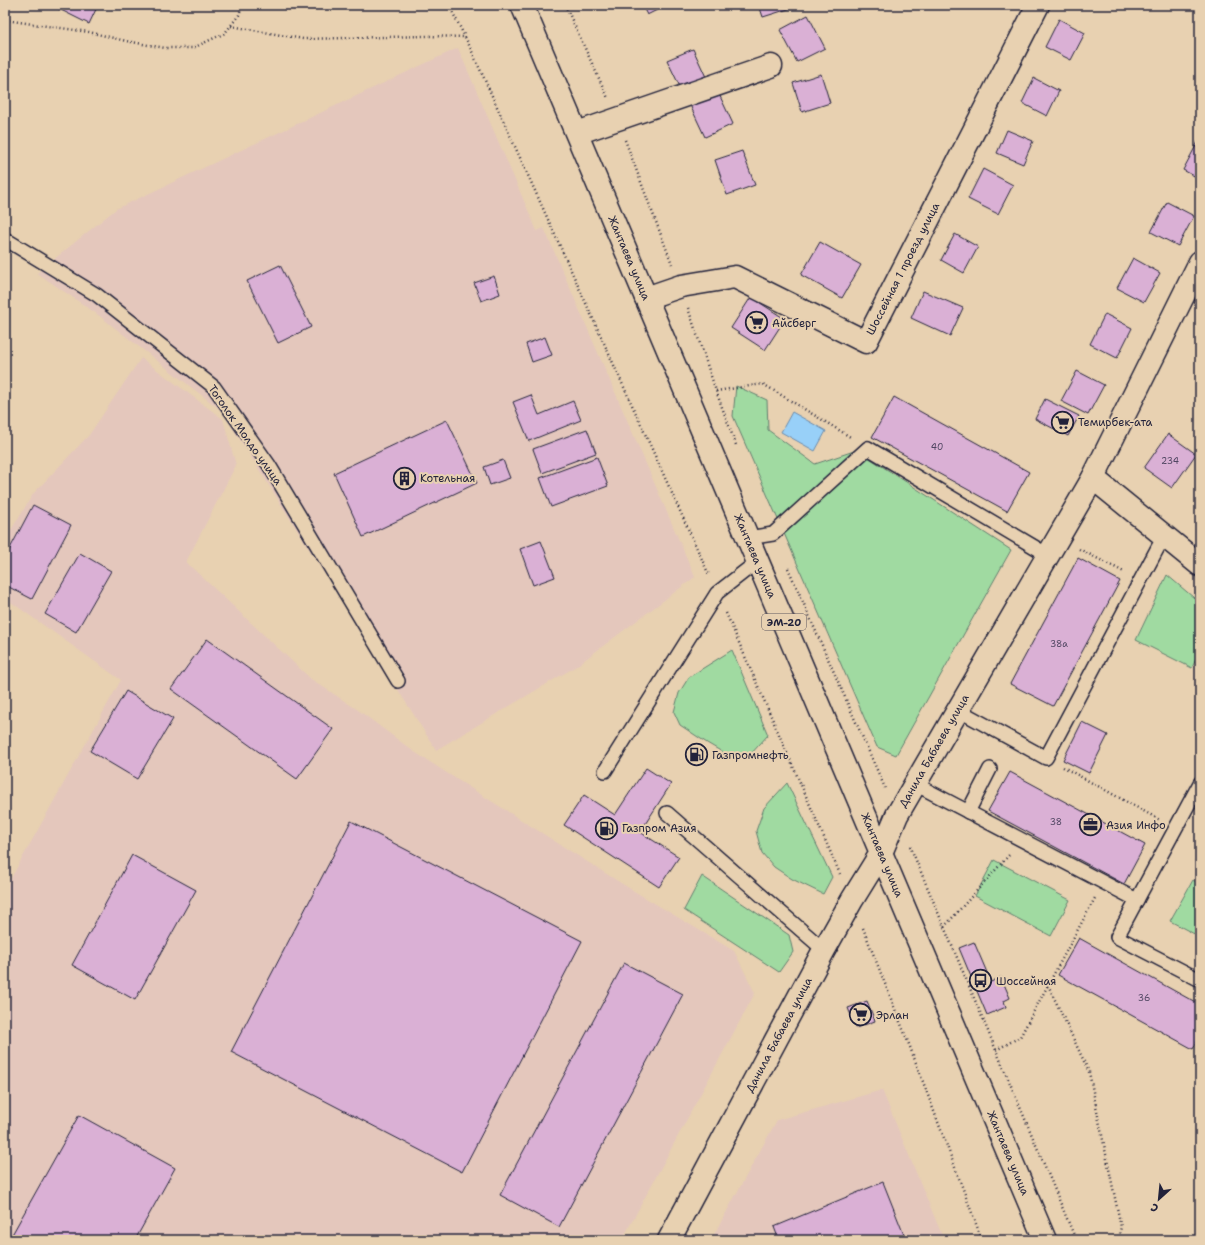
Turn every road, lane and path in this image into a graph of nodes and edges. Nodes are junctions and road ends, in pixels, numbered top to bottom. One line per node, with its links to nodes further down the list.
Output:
1 (242, 5): 6 (path)
2 (522, 5): 10 (street, Жантаева улица / ЭМ-20)
3 (565, 5): 9 (path)
4 (1038, 5): 13 (street, Шоссейная 1 проезд улица)
5 (5, 20): 6 (path)
6 (231, 26): 7 (path)
7 (465, 37)
8 (771, 66): 9 (street)
9 (618, 119): 10 (street); 13 (path)
10 (577, 133): 14 (street, Жантаева улица / ЭМ-20)
11 (5, 239): 26 (lane, Тоголок Молдо улица)
12 (1200, 262): 18 (street, Данила Бабаева улица)
13 (681, 286): 14 (street, Шоссейная 1 проезд улица); 15 (path)
14 (646, 298): 21 (street, Жантаева улица / ЭМ-20)
15 (716, 392): 16 (path); 17 (path)
16 (736, 447)
17 (868, 448): 19 (lane); 22 (lane)
18 (1093, 478): 20 (street); 22 (street, Данила Бабаева улица)
19 (773, 534): 21 (lane); 35 (path)
20 (1164, 536): 24 (street); 25 (lane)
21 (748, 538): 23 (street, Жантаева улица / ЭМ-20)
22 (1053, 547): 25 (path); 27 (street, Данила Бабаева улица)
23 (758, 561): 30 (lane); 38 (street, Жантаева улица / ЭМ-20)
24 (1200, 565)
25 (1141, 580): 28 (lane)
26 (398, 681)
27 (958, 710): 28 (lane); 32 (street, Данила Бабаева улица)
28 (1046, 758): 36 (path)
29 (990, 769): 33 (lane)
30 (605, 772)
31 (1200, 783): 36 (lane)
32 (915, 784): 33 (lane); 35 (street, Данила Бабаева улица)
33 (968, 812): 37 (lane)
34 (667, 813): 42 (lane)
35 (897, 815): 38 (street, Данила Бабаева улица); 41 (path)
36 (1176, 828): 40 (lane)
37 (1022, 841): 39 (lane); 41 (path)
38 (881, 853): 42 (street, Данила Бабаева улица); 47 (street, Жантаева улица / ЭМ-20)
39 (1103, 883): 40 (lane); 44 (path)
40 (1137, 900): 43 (lane)
41 (944, 927): 45 (path)
42 (824, 950): 46 (street, Данила Бабаева улица)
43 (1200, 980)
44 (1048, 985): 45 (path); 49 (path)
45 (996, 1050): 48 (path)
46 (669, 1240)
47 (1044, 1240)
48 (1076, 1240)
49 (1118, 1240)

